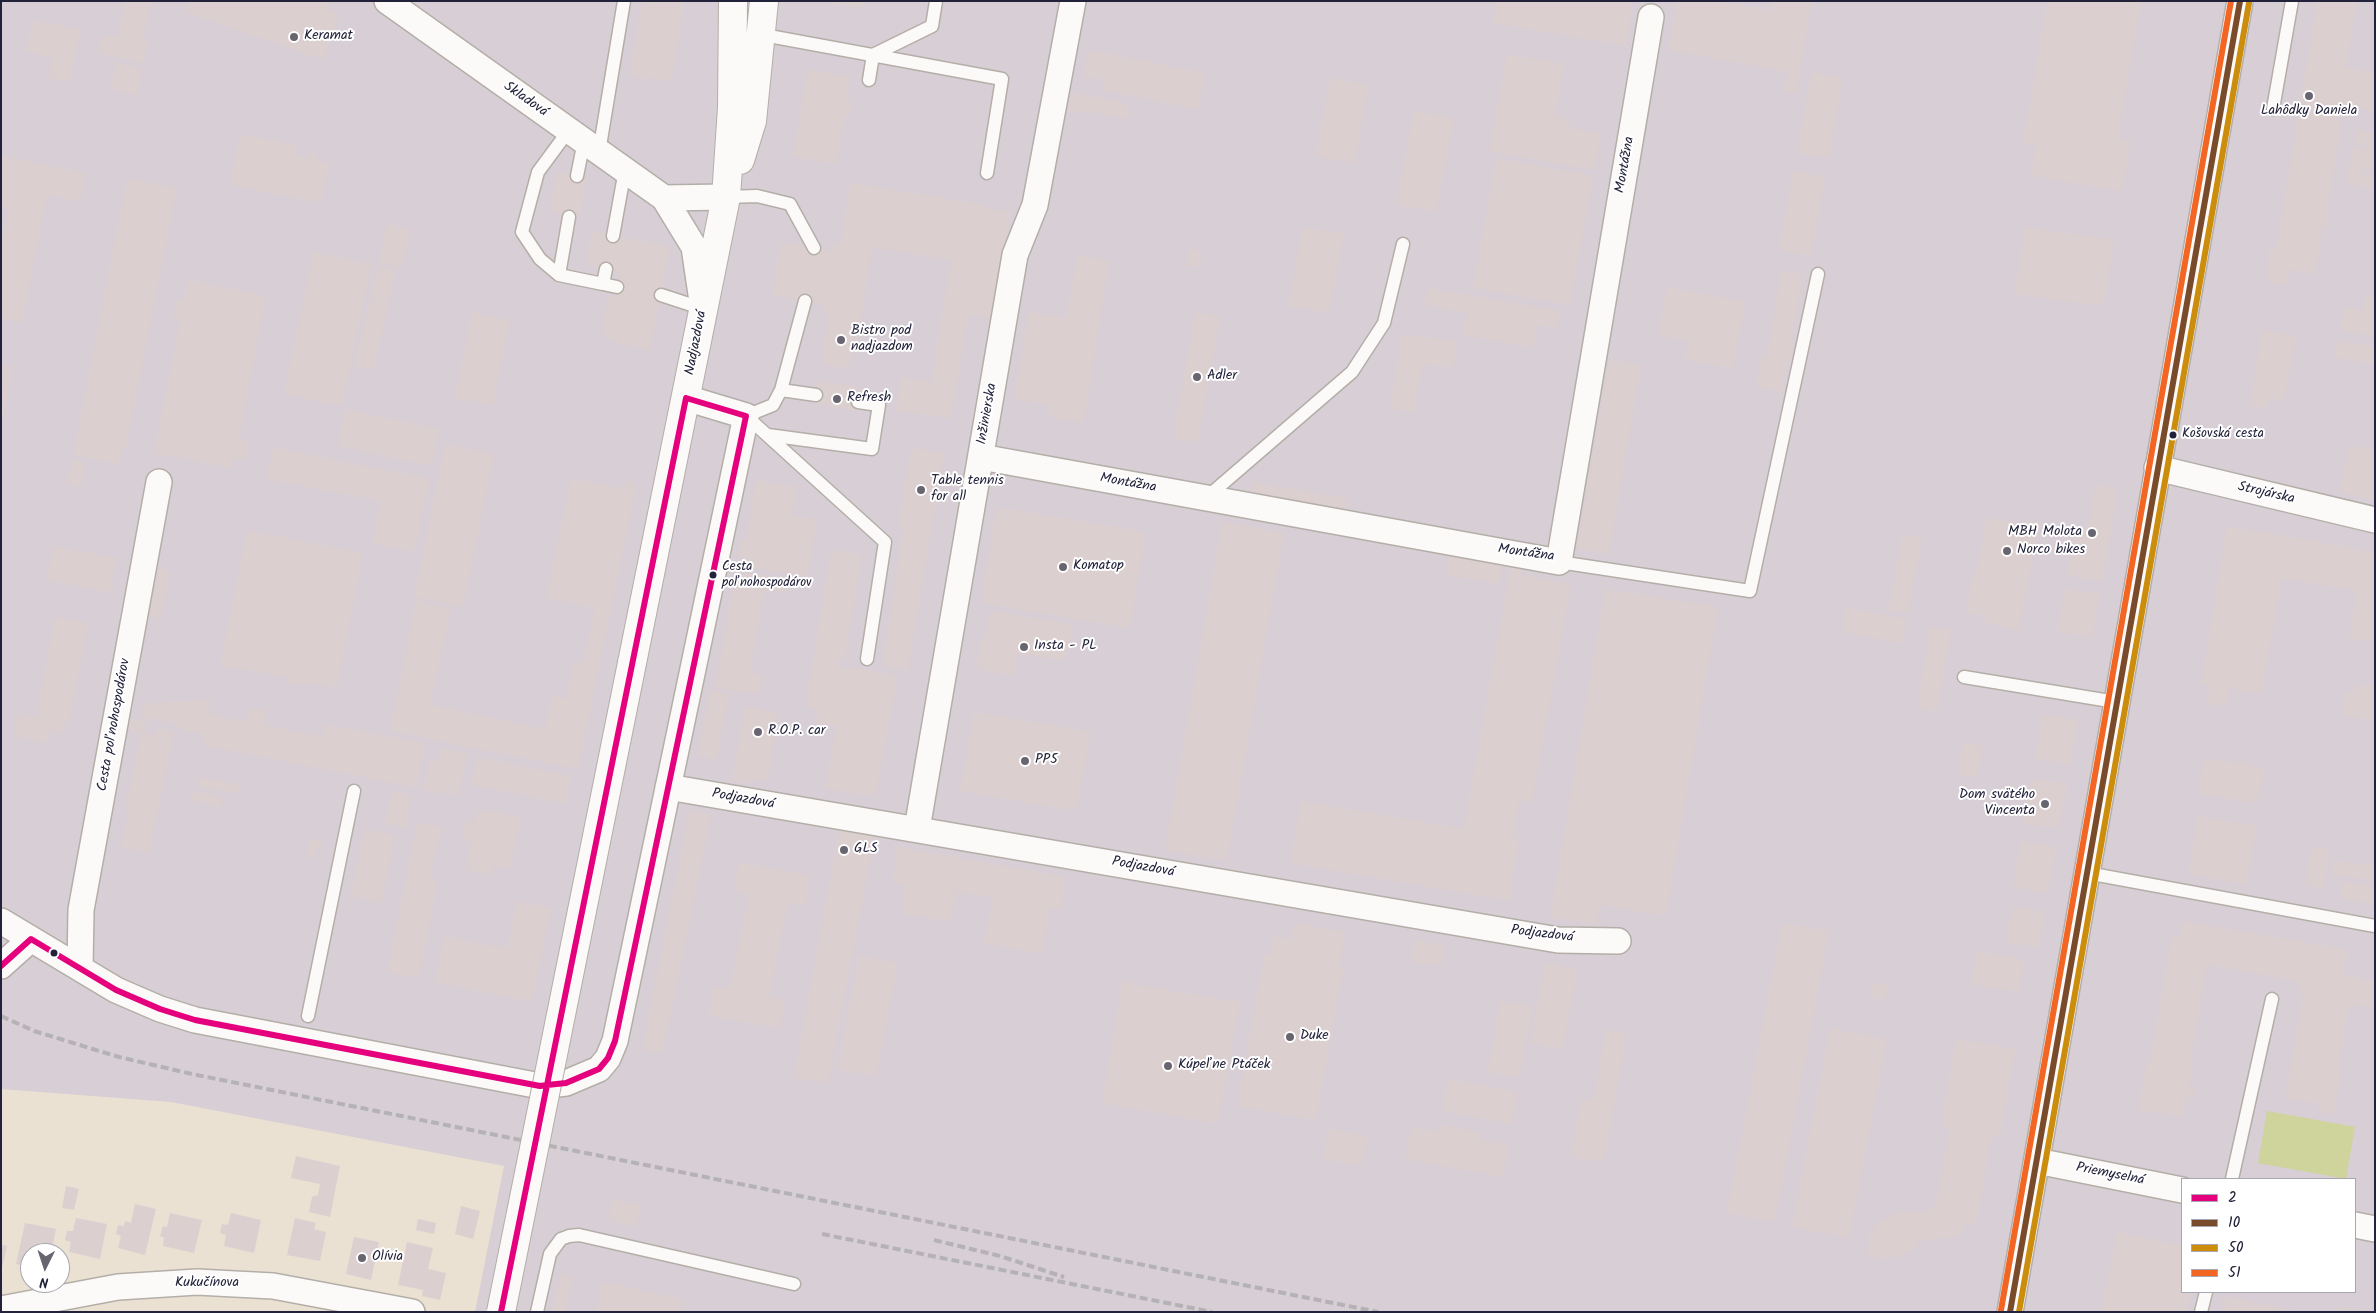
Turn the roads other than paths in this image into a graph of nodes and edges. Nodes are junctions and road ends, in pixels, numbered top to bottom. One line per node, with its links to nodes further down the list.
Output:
1 (624, 1): 15 (lane)
2 (733, 1): 10 (main road, Nadjazdová)
3 (764, 1): 11 (main road, Nadjazdová)
4 (936, 1): 12 (lane)
5 (1073, 1): 39 (street, Inžinierska)
6 (2240, 1): 40 (street)
7 (2292, 1): 14 (lane)
8 (391, 3): 15 (street, Skladová)
9 (1651, 17): 44 (street, Montážna)
10 (733, 30): 11 (lane); 19 (main road, Nadjazdová)
11 (760, 35): 12 (lane); 19 (main road, Nadjazdová)
12 (873, 56): 13 (lane); 17 (lane)
13 (869, 80)
14 (2273, 109)
15 (584, 141): 16 (street, Skladová); 18 (lane); 27 (lane)
16 (625, 170): 20 (street, Skladová); 22 (lane)
17 (987, 173)
18 (577, 176)
19 (726, 197): 20 (street); 24 (lane); 32 (main road, Nadjazdová)
20 (664, 198): 32 (street, Skladová)
21 (569, 217): 27 (lane)
22 (613, 236)
23 (1403, 244): 42 (lane)
24 (814, 248)
25 (606, 269): 28 (lane)
26 (1818, 274): 44 (lane)
27 (559, 275): 28 (lane)
28 (603, 284): 29 (lane)
29 (618, 287)
30 (661, 295): 32 (lane)
31 (805, 301): 33 (lane)
32 (704, 309): 35 (main road, Nadjazdová)
33 (781, 390): 34 (lane); 37 (lane)
34 (816, 395)
35 (686, 398): 37 (street); 69 (main road, Nadjazdová, bridge)
36 (858, 402): 38 (lane)
37 (746, 416): 38 (lane); 48 (street)
38 (768, 435): 45 (lane)
39 (981, 457): 42 (street, Montážna); 50 (street, Inžinierska)
40 (2158, 468): 43 (street, Strojárska); 47 (street)
41 (159, 482): 57 (street, Cesta poľnohospodárov)
42 (1206, 498): 44 (street, Montážna)
43 (2375, 520)
44 (1559, 562)
45 (867, 658)
46 (1964, 677): 47 (lane)
47 (2116, 702): 51 (street)
48 (668, 787): 50 (street, Podjazdová); 57 (street)
49 (354, 792): 59 (lane)
50 (917, 829): 55 (street, Podjazdová)
51 (2087, 873): 53 (lane); 60 (street)
52 (1, 921): 54 (street)
53 (2375, 926)
54 (31, 939): 56 (street); 57 (street)
55 (1618, 942)
56 (1, 966)
57 (80, 968)
58 (2272, 999): 61 (lane)
59 (308, 1016)
60 (2038, 1161): 62 (street, Priemyselná); 71 (street)
61 (2232, 1178)
62 (2181, 1190)
63 (2356, 1225): 64 (street)
64 (2375, 1229)
65 (794, 1284): 70 (lane)
66 (2206, 1293): 72 (lane)
67 (1, 1308): 68 (street, Kukučínova)
68 (412, 1312)
69 (501, 1312)
70 (537, 1312)
71 (2010, 1312)
72 (2202, 1312)

